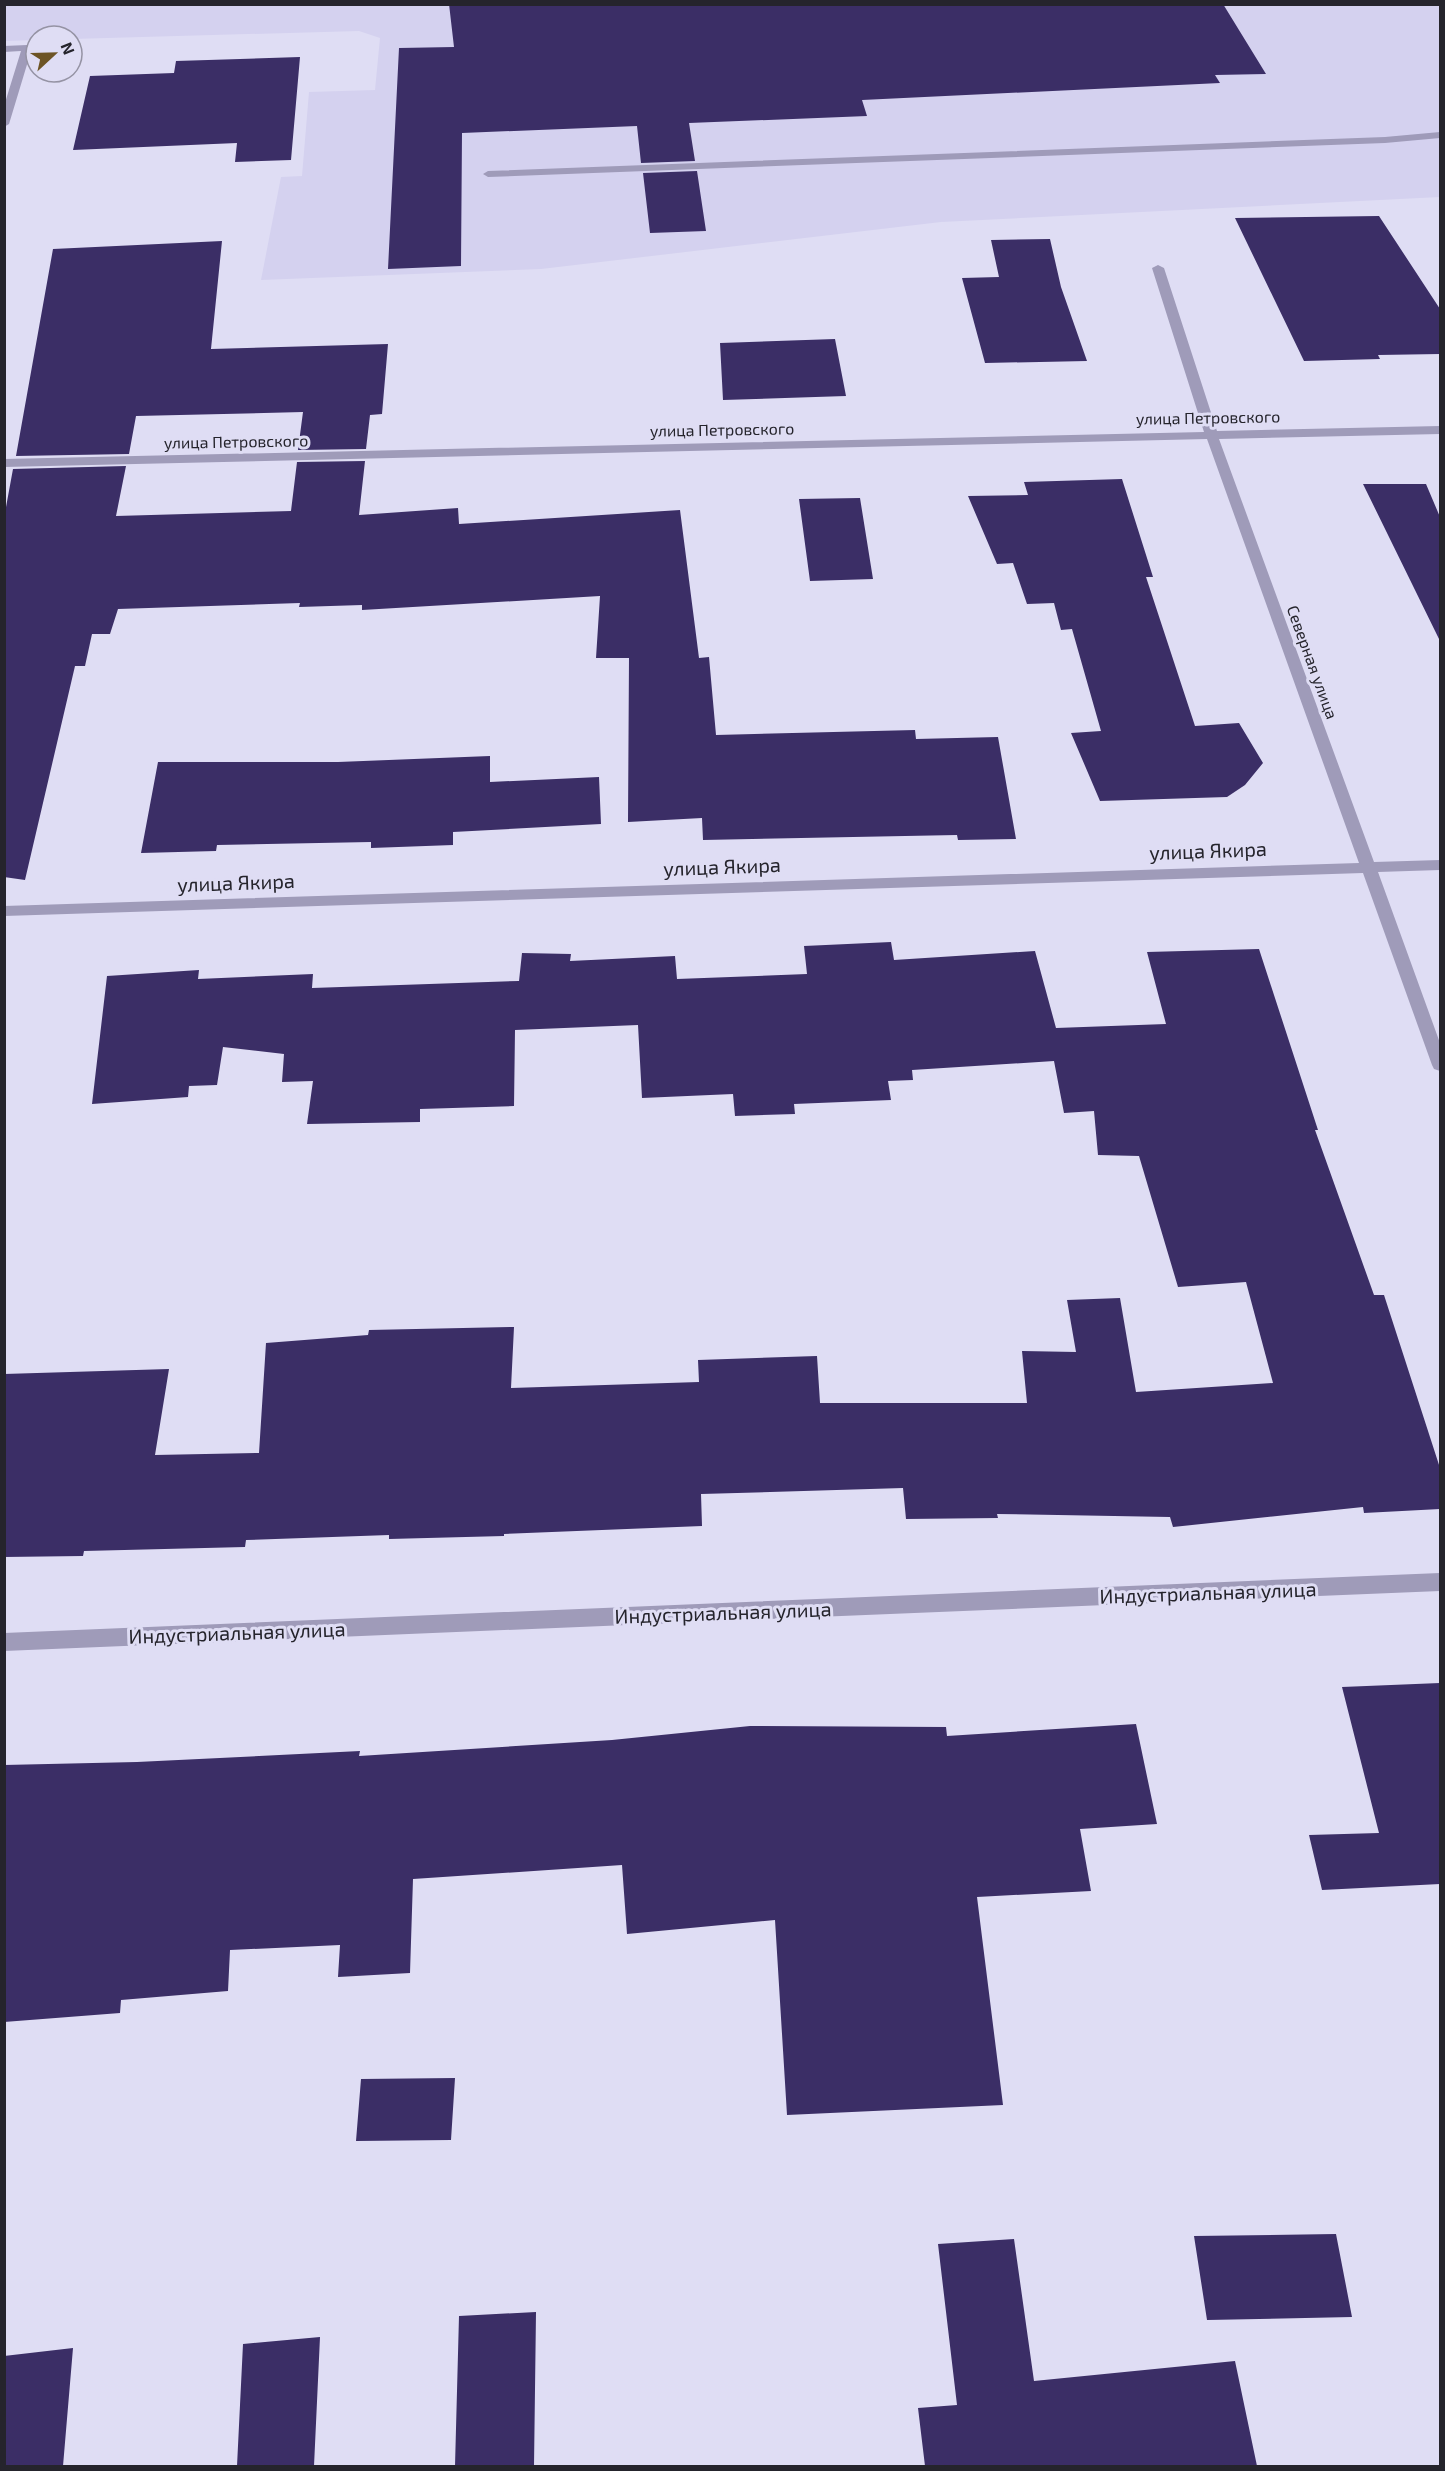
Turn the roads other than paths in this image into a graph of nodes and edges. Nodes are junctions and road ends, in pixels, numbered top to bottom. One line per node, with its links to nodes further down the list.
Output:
1 (4, 48): 2 (street)
2 (4, 124)
3 (1440, 135): 4 (street)
4 (488, 174)
5 (1158, 268): 7 (street, Северная улица)
6 (1440, 430): 7 (street, улица Петровского)
7 (1211, 433): 8 (street, улица Петровского); 10 (street, Северная улица)
8 (4, 463)
9 (1440, 865): 10 (street, улица Якира)
10 (1367, 866): 11 (street, улица Якира); 12 (street, Северная улица)
11 (4, 911)
12 (1440, 1065)
13 (1440, 1582): 14 (street, Индустриальная улица)
14 (4, 1642)

